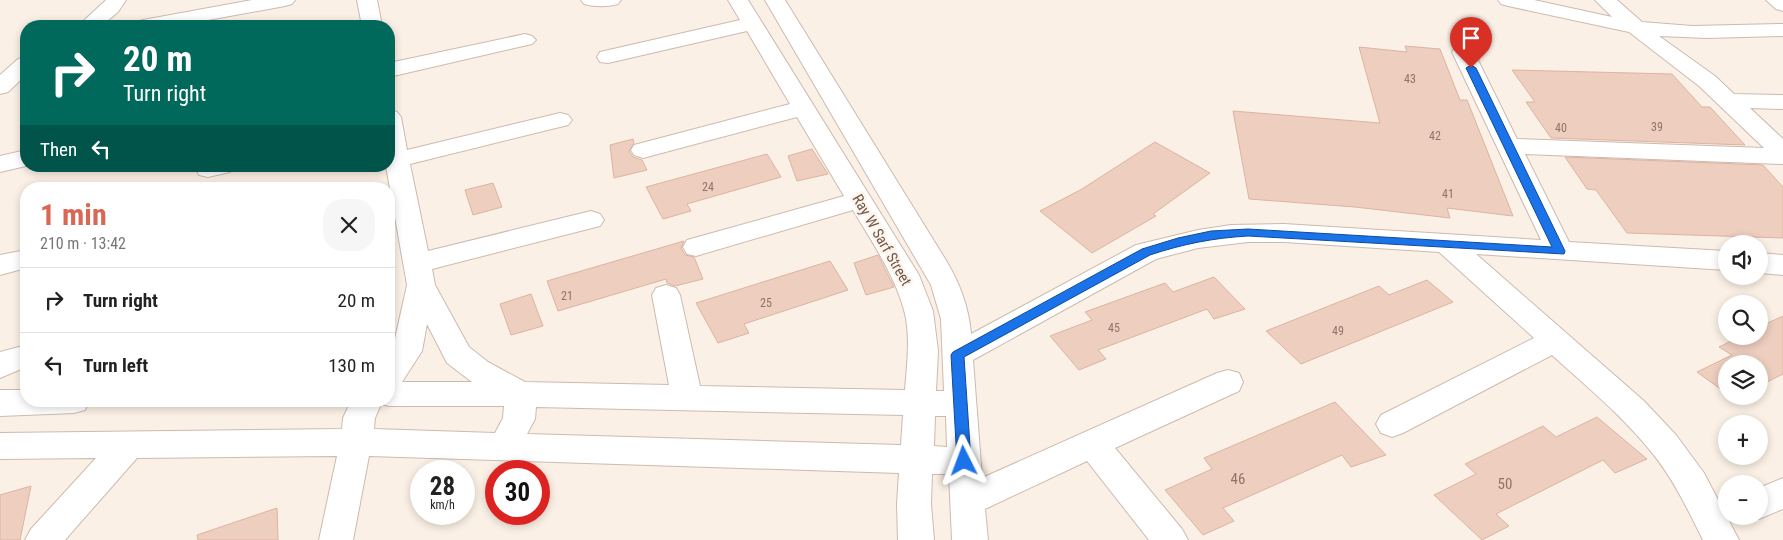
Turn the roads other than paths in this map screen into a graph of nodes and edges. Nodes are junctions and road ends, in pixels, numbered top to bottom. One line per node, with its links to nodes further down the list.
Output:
1 (116, 0): 12 (street)
2 (285, 0): 13 (street)
3 (366, 0): 14 (street)
4 (591, 0): 5 (street)
5 (611, 0)
6 (738, 0): 15 (street, Ray W Sarf Street)
7 (775, 0): 50 (street)
8 (1508, 0): 16 (street)
9 (1605, 0): 16 (street)
10 (1776, 0): 11 (street)
11 (1783, 5)
12 (96, 20)
13 (177, 20)
14 (371, 20)
15 (752, 24): 20 (street); 26 (street, Ray W Sarf Street)
16 (1633, 26): 17 (street); 24 (street)
17 (1783, 30)
18 (525, 40): 21 (street)
19 (1463, 52): 28 (street)
20 (608, 57)
21 (395, 69)
22 (20, 70): 23 (street)
23 (11, 80)
24 (1731, 101): 25 (street); 31 (street)
25 (1783, 102)
26 (803, 108): 29 (street); 36 (street, Ray W Sarf Street)
27 (560, 120): 33 (street)
28 (1509, 146): 31 (street); 41 (street)
29 (643, 150)
30 (395, 151): 33 (street)
31 (1783, 154)
32 (20, 159): 34 (street)
33 (397, 160): 35 (street)
34 (0, 164)
35 (396, 193): 38 (street)
36 (859, 200): 40 (street); 60 (street, Ray W Sarf Street)
37 (591, 220): 47 (street)
38 (400, 235): 47 (street)
39 (1446, 243): 41 (street); 49 (street); 50 (street)
40 (696, 247)
41 (1560, 251): 43 (street)
42 (20, 260): 45 (street)
43 (1718, 261)
44 (1768, 264): 46 (street)
45 (0, 265)
46 (1783, 265)
47 (419, 274): 53 (street); 56 (street)
48 (666, 295): 57 (street)
49 (1556, 340): 63 (street); 74 (street)
50 (957, 355): 61 (street)
51 (20, 358): 52 (street)
52 (0, 366)
53 (395, 371)
54 (1228, 382): 65 (street)
55 (395, 394): 56 (street)
56 (521, 394): 57 (street); 68 (street)
57 (686, 398): 60 (street)
58 (20, 402): 59 (street)
59 (0, 403)
60 (920, 403): 61 (street); 69 (street, Ray W Sarf Street)
61 (960, 404): 70 (street)
62 (364, 407): 64 (street)
63 (1392, 424)
64 (356, 442): 66 (street); 68 (street); 75 (street)
65 (1092, 444): 73 (street); 79 (street)
66 (129, 445): 67 (street); 76 (street)
67 (0, 446)
68 (504, 446): 69 (street)
69 (917, 460): 70 (street); 77 (street, Ray W Sarf Street)
70 (964, 461): 73 (street)
71 (1783, 493): 72 (street)
72 (1768, 500)
73 (967, 501): 78 (street)
74 (1721, 527)
75 (336, 538)
76 (43, 540)
77 (916, 540)
78 (970, 540)
79 (1170, 540)

